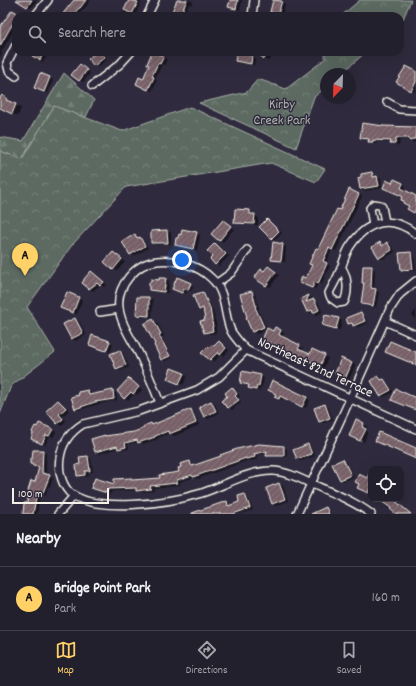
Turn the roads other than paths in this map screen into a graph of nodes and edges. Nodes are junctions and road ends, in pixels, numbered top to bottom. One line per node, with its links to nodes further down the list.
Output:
1 (48, 0): 4 (street)
2 (155, 0): 5 (street)
3 (254, 0): 6 (street)
4 (39, 12)
5 (149, 12)
6 (252, 12)
7 (12, 53): 9 (street)
8 (127, 56): 10 (street)
9 (16, 76)
10 (92, 86)
11 (387, 102): 12 (street)
12 (416, 110)
13 (385, 222): 14 (street); 14 (street); 15 (street)
14 (373, 225): 17 (street)
15 (416, 234)
16 (248, 250): 19 (street)
17 (341, 267)
18 (416, 281): 22 (street)
19 (217, 284): 20 (street, Northeast 82nd Terrace); 24 (street, Northeast 82nd Terrace)
20 (119, 309): 21 (street); 26 (street, Northeast 82nd Terrace)
21 (100, 312)
22 (385, 321): 23 (street); 25 (street)
23 (416, 335)
24 (246, 350): 25 (street, Northeast 82nd Terrace); 26 (street)
25 (350, 399): 27 (street, Northeast 82nd Terrace); 28 (street)
26 (160, 403): 29 (street)
27 (416, 429)
28 (312, 484): 29 (street); 31 (street); 32 (street)
29 (74, 497): 30 (street)
30 (58, 514)
31 (297, 514)
32 (370, 514)

